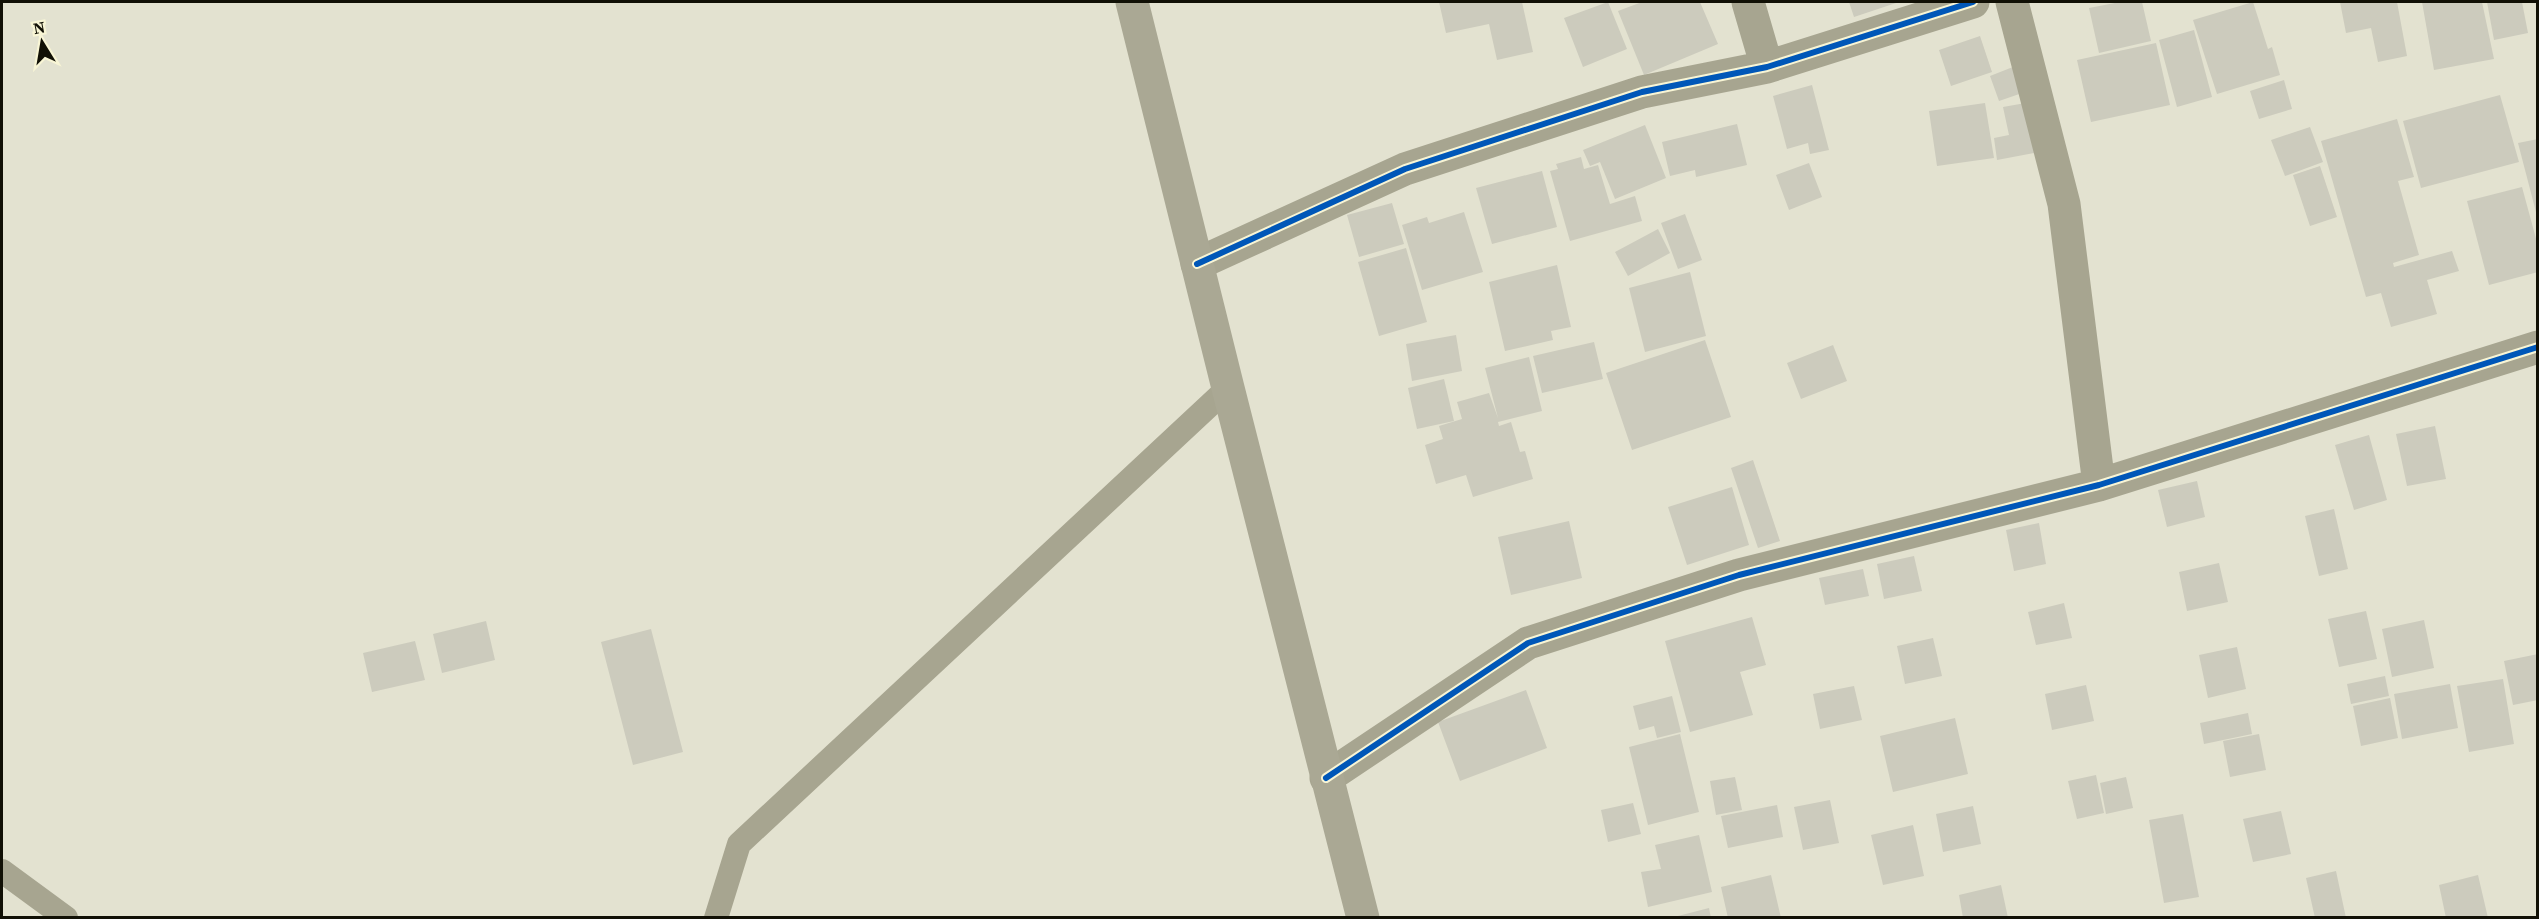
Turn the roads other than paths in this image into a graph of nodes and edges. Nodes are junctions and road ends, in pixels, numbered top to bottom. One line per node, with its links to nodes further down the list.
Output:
1 (1132, 2): 6 (main road)
2 (1748, 2): 5 (street)
3 (1973, 2): 5 (street)
4 (2012, 2): 9 (street)
5 (1767, 67): 6 (street)
6 (1197, 264): 8 (main road)
7 (2538, 346): 9 (street)
8 (1228, 388): 10 (main road); 13 (lane)
9 (2099, 485): 10 (street)
10 (1326, 778): 14 (main road)
11 (2, 871): 12 (lane)
12 (66, 918)
13 (716, 918)
14 (1363, 918)

